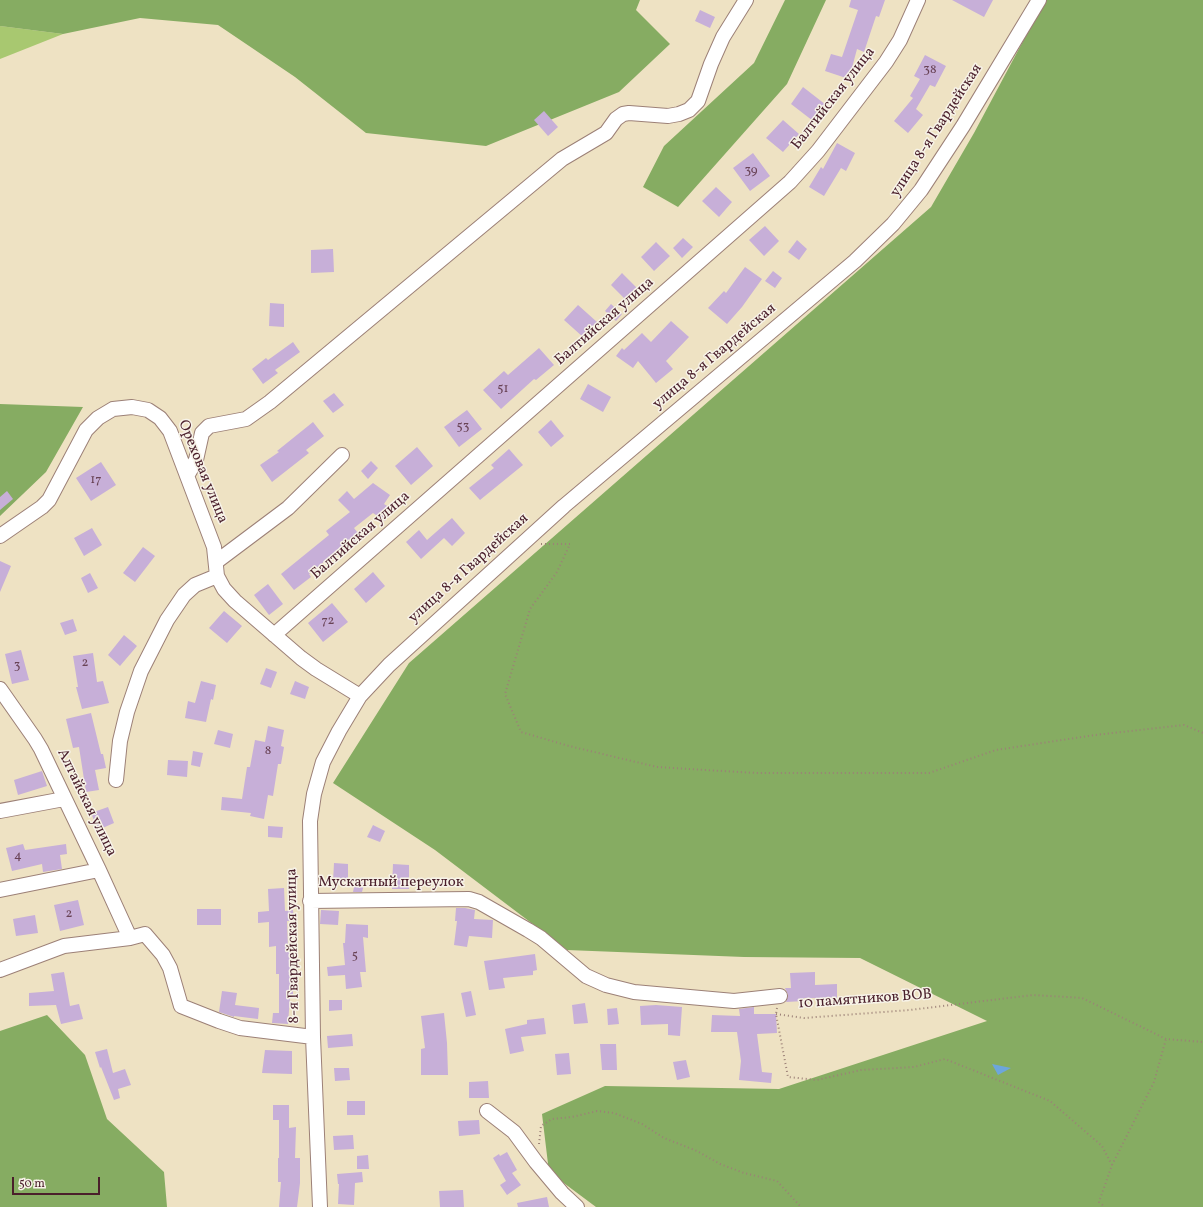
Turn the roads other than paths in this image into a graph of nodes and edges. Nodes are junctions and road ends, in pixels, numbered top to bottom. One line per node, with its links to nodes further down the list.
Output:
1 (746, 0): 5 (street)
2 (918, 0): 8 (street, Балтийская улица)
3 (1039, 0): 10 (street, улица 8-я Гвардейская)
4 (342, 455): 7 (street)
5 (187, 476): 6 (street, Ореховая улица); 7 (street, Ореховая улица)
6 (0, 536)
7 (217, 569): 8 (street, Ореховая улица); 11 (street)
8 (274, 635): 10 (street, Ореховая улица)
9 (1, 692): 12 (street, Алтайская улица)
10 (360, 696): 16 (street, 8-я Гвардейская улица)
11 (116, 780)
12 (64, 799): 13 (street); 14 (street, Алтайская улица)
13 (0, 811)
14 (99, 870): 15 (street); 17 (street, Алтайская улица)
15 (0, 890)
16 (310, 901): 19 (street, Мускатный переулок); 20 (street, 8-я Гвардейская улица)
17 (130, 938): 18 (street); 20 (street)
18 (0, 970)
19 (780, 996)
20 (313, 1037): 22 (street, 8-я Гвардейская улица)
21 (487, 1111): 23 (street)
22 (320, 1207)
23 (577, 1207)

